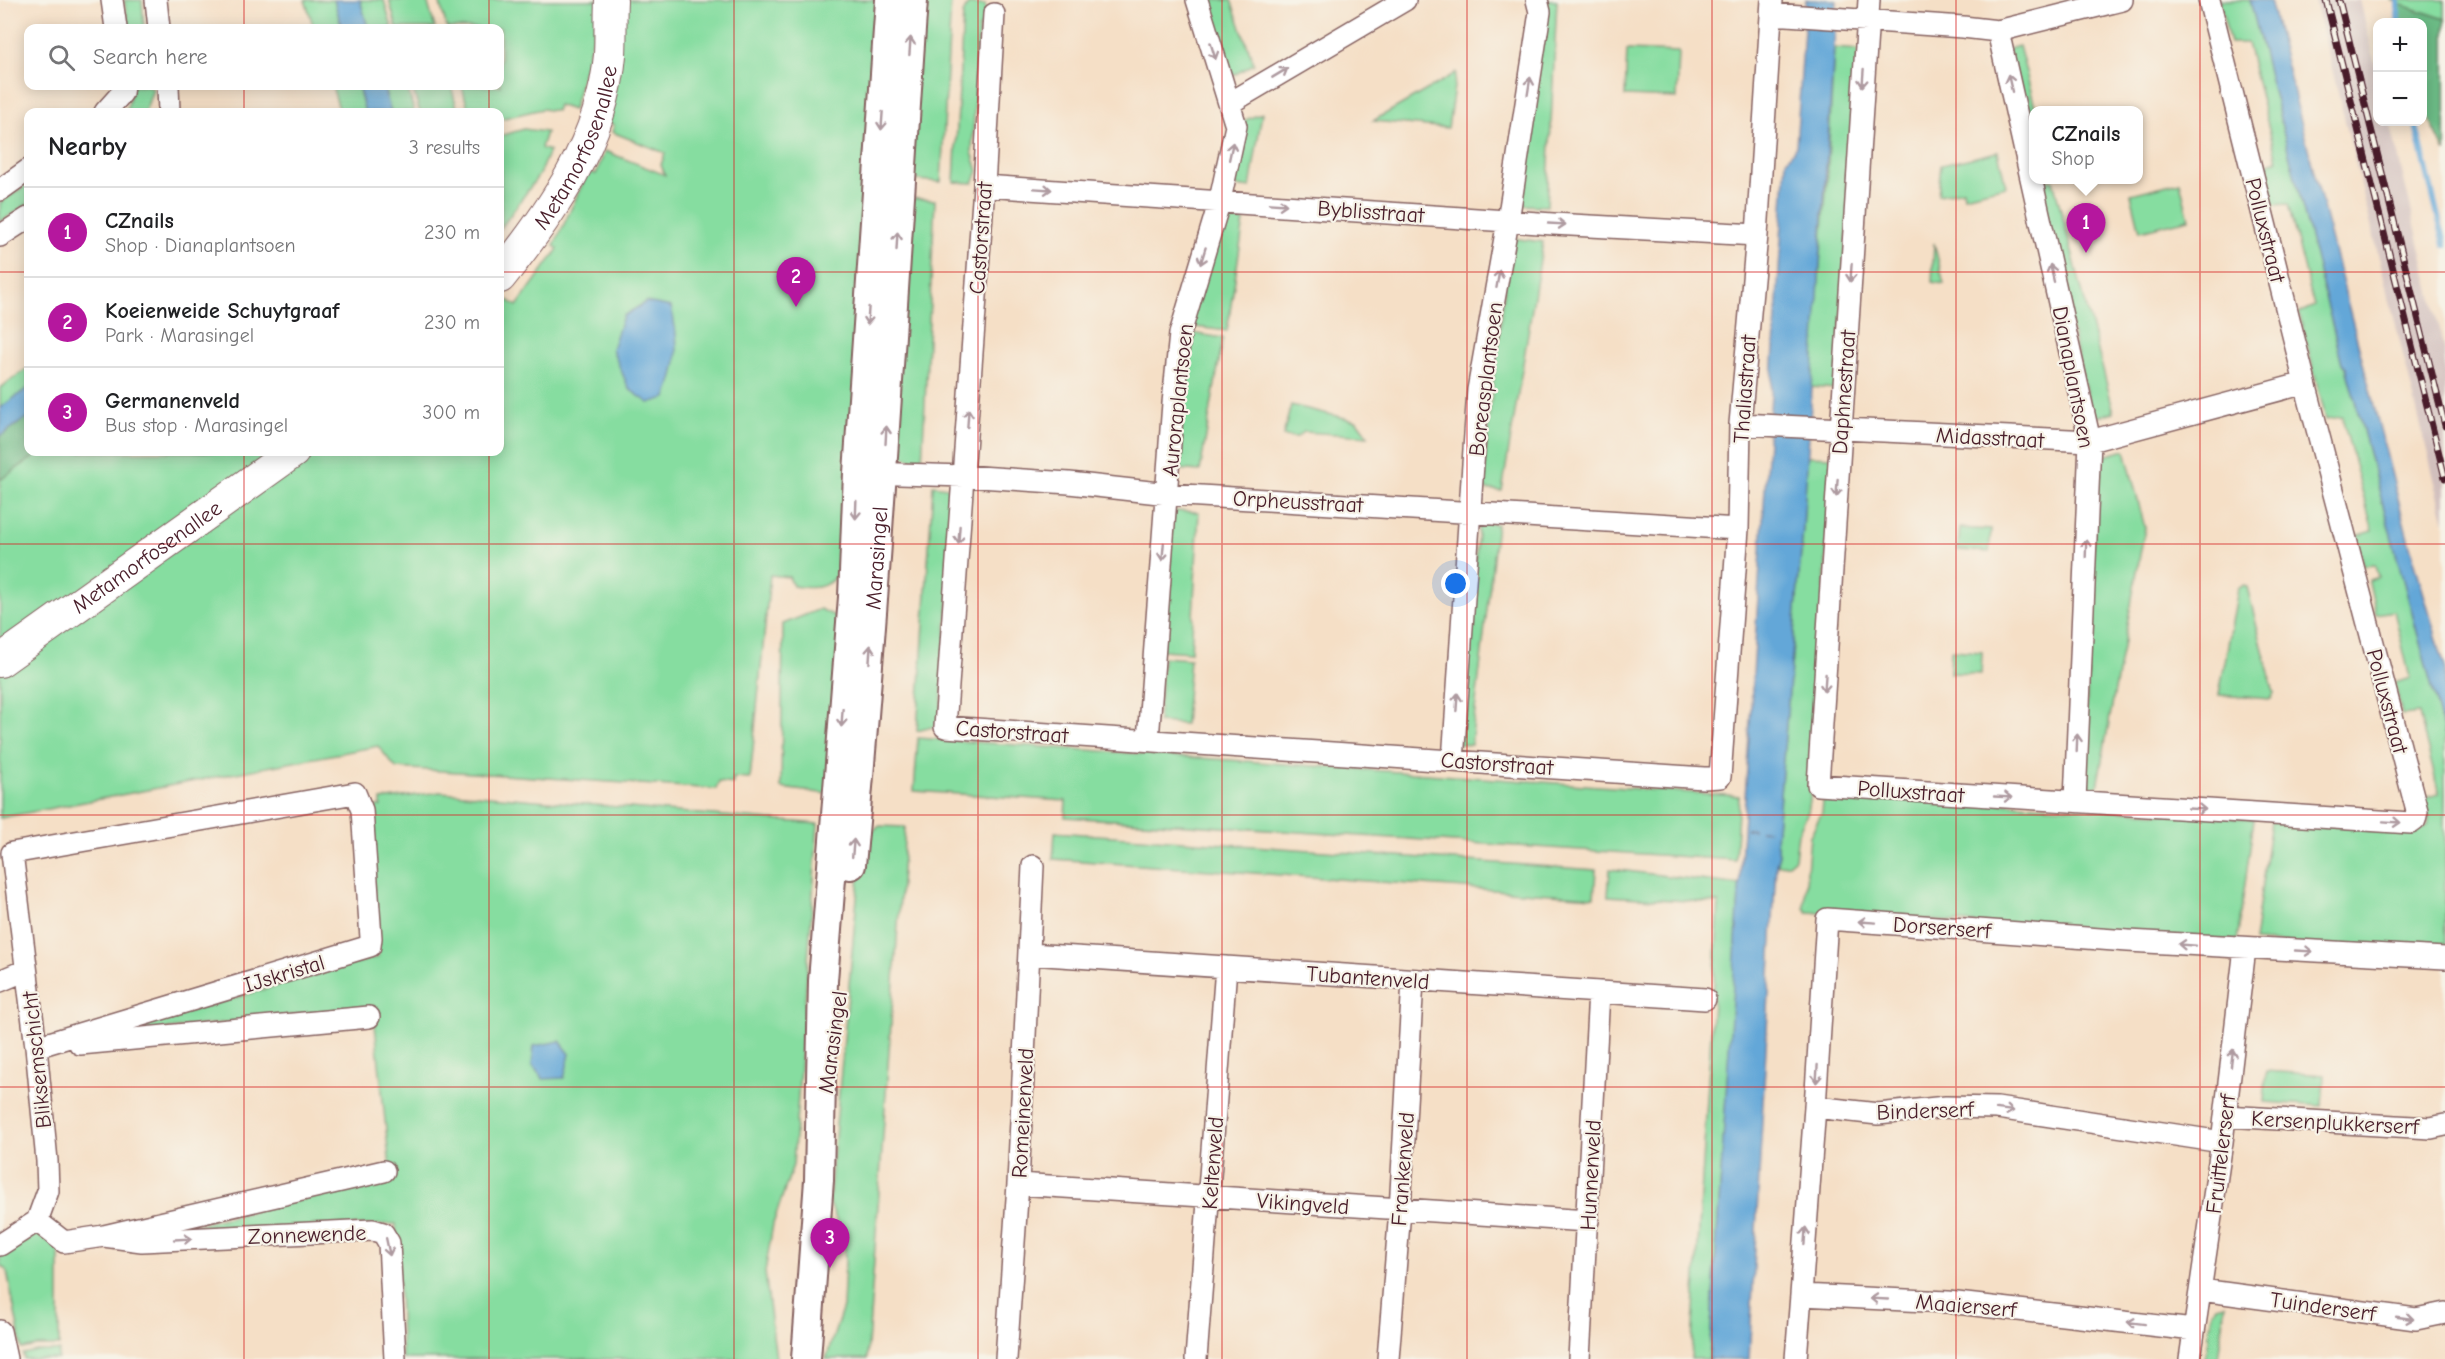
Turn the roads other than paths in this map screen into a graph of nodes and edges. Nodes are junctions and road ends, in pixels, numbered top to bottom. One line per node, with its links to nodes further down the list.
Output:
1 (112, 0): 14 (street)
2 (156, 0): 15 (street)
3 (890, 0): 38 (street, Marasingel, one-way to 38)
4 (913, 0): 38 (street, Marasingel, one-way to 4)
5 (1197, 0): 19 (street, Auroraplantsoen, one-way to 19)
6 (1405, 0): 19 (street, one-way to 6)
7 (1537, 0): 29 (street, Boreasplantsoen, one-way to 7)
8 (2122, 0): 16 (street)
9 (2209, 0): 33 (street, Polluxstraat)
10 (611, 1): 32 (main road, Metamorfosenallee)
11 (1772, 7): 12 (street); 30 (street, Thaliastraat)
12 (1868, 10): 16 (street); 35 (street, Daphnestraat, one-way to 35)
13 (994, 14): 25 (street, Castorstraat)
14 (115, 24)
15 (159, 24)
16 (1998, 32): 22 (street, Dianaplantsoen, one-way to 16)
17 (122, 90): 20 (street)
18 (168, 90): 21 (street)
19 (1230, 103): 27 (street, Auroraplantsoen, one-way to 19)
20 (109, 108)
21 (169, 108)
22 (2029, 170)
23 (24, 174): 26 (street)
24 (2032, 184): 36 (street, Dianaplantsoen, one-way to 24)
25 (984, 186): 27 (street, Byblisstraat, one-way to 27); 39 (street, Castorstraat, one-way to 25)
26 (0, 190)
27 (1220, 200): 29 (street, Byblisstraat, one-way to 29); 40 (street, Auroraplantsoen, one-way to 40)
28 (24, 221): 31 (street)
29 (1508, 221): 30 (street, Byblisstraat, one-way to 30); 41 (street, Boreasplantsoen, one-way to 29)
30 (1757, 235): 34 (street, Thaliastraat)
31 (0, 236)
32 (504, 269)
33 (2305, 383): 36 (street, Midasstraat); 48 (street, Polluxstraat, one-way to 33)
34 (1740, 424): 35 (street, Midasstraat); 42 (street, Thaliastraat)
35 (1841, 429): 36 (street, Midasstraat); 47 (street, Daphnestraat, one-way to 47)
36 (2090, 441): 48 (street, Dianaplantsoen, one-way to 36)
37 (287, 456): 43 (main road, Metamorfosenallee)
38 (871, 473): 39 (street, Orpheusstraat); 81 (street, Marasingel)
39 (964, 476): 40 (street, Orpheusstraat); 44 (street, Castorstraat, one-way to 44)
40 (1168, 494): 41 (street, Orpheusstraat); 44 (street, Auroraplantsoen, one-way to 44)
41 (1470, 512): 42 (street, Orpheusstraat); 45 (street, Boreasplantsoen, one-way to 41)
42 (1738, 529): 46 (street, Thaliastraat)
43 (0, 660)
44 (1148, 740): 45 (street, Castorstraat)
45 (1453, 761): 46 (street, Castorstraat)
46 (1720, 777)
47 (1818, 784): 48 (street, Polluxstraat, one-way to 48)
48 (2075, 801)
49 (12, 853): 55 (street, Bliksemschicht); 61 (street, IJskristal)
50 (1033, 866): 52 (street, Romeinenveld)
51 (2245, 948): 53 (street, one-way to 53); 62 (street, Dorserserf, one-way to 62); 63 (street, Fruittelerserf, one-way to 51)
52 (1030, 954): 54 (street, Tubantenveld); 67 (street, Romeinenveld)
53 (2445, 958)
54 (1226, 968): 56 (street, Tubantenveld); 68 (street, Keltenveld)
55 (26, 970): 57 (street); 61 (street, Bliksemschicht)
56 (1413, 980): 58 (street, Tubantenveld); 69 (street, Frankenveld)
57 (0, 981)
58 (1599, 992): 59 (street, Tubantenveld); 71 (street, Hunnenveld)
59 (1705, 999)
60 (369, 1017): 61 (street, IJskristal)
61 (36, 1047): 70 (street, Bliksemschicht)
62 (1815, 1107): 65 (street, Binderserf, one-way to 65); 75 (street, one-way to 62)
63 (2225, 1116): 64 (street, Kersenplukkerserf); 65 (street, Fruittelerserf)
64 (2445, 1125)
65 (2222, 1142): 74 (street, Fruittelerserf)
66 (384, 1171): 72 (street, Zonnewende)
67 (1018, 1184): 68 (street, Vikingveld); 82 (street, Romeinenveld)
68 (1210, 1197): 69 (street, Vikingveld); 83 (street, Keltenveld)
69 (1400, 1210): 71 (street, Vikingveld); 84 (street, Frankenveld)
70 (38, 1221): 72 (street, Zonnewende); 73 (street)
71 (1588, 1221): 85 (street, Hunnenveld)
72 (104, 1236): 80 (street, Zonnewende, one-way to 80)
73 (0, 1245)
74 (2201, 1290): 76 (street, Tuinderserf, one-way to 76); 77 (street, Fruittelerserf)
75 (1801, 1294): 77 (street, Maaierserf, one-way to 75); 86 (street)
76 (2445, 1313)
77 (2194, 1330): 87 (street, Fruittelerserf)
78 (0, 1331): 79 (street)
79 (6, 1359)
80 (395, 1359)
81 (806, 1359)
82 (1006, 1359)
83 (1196, 1359)
84 (1389, 1359)
85 (1579, 1359)
86 (1796, 1359)
87 (2190, 1359)

